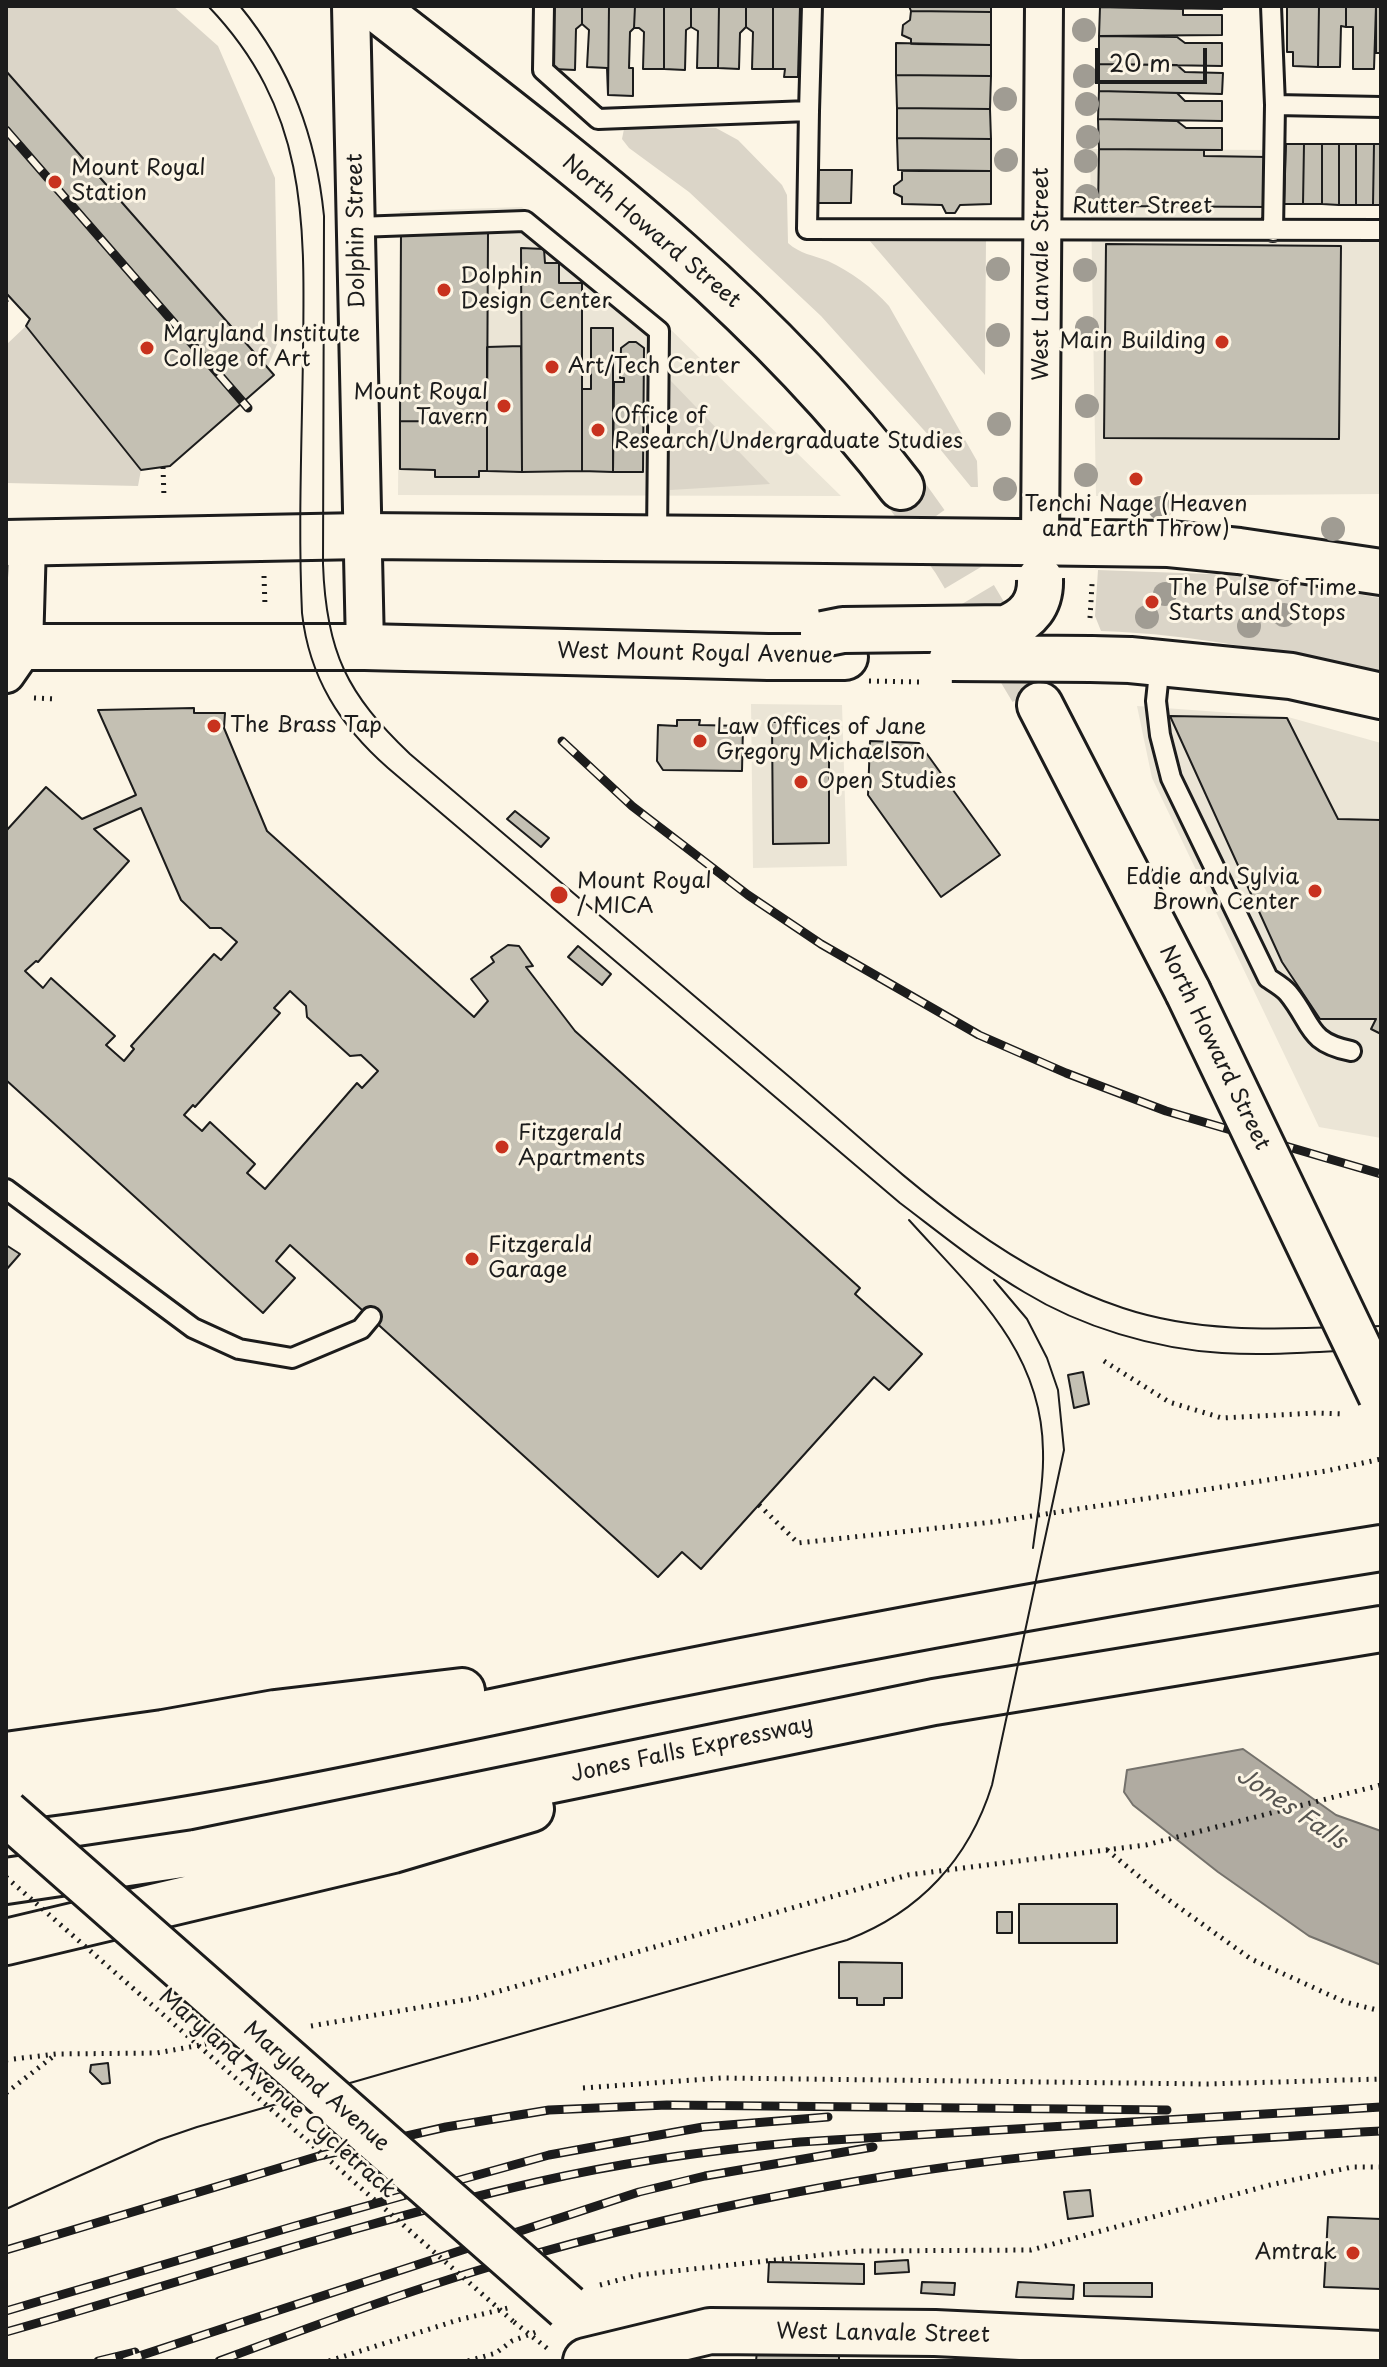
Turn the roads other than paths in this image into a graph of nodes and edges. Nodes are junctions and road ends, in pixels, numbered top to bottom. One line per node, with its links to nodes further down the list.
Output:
1 (351, 6): 10 (street, Dolphin Street)
2 (373, 6): 14 (main road, North Howard Street)
3 (544, 6): 9 (lane)
4 (812, 6): 9 (lane)
5 (1044, 6): 11 (street, West Lanvale Street)
6 (1271, 6): 7 (lane)
7 (1275, 105): 8 (lane); 13 (lane)
8 (1381, 107)
9 (809, 111): 11 (lane, Rutter Street)
10 (357, 227): 15 (street, Dolphin Street); 16 (lane)
11 (1043, 230): 13 (lane, Rutter Street); 18 (street, West Lanvale Street)
12 (1381, 230): 13 (lane, Rutter Street)
13 (1273, 231)
14 (901, 487)
15 (362, 536): 16 (main road); 17 (main road); 20 (street, Dolphin Street)
16 (657, 537): 18 (main road, bridge)
17 (17, 543): 21 (street)
18 (1033, 555): 19 (main road); 22 (main road, bridge)
19 (1381, 572)
20 (365, 647): 21 (main road, West Mount Royal Avenue); 22 (main road, West Mount Royal Avenue)
21 (12, 656)
22 (768, 657): 23 (main road, West Mount Royal Avenue, bridge)
23 (1160, 663): 24 (main road, West Mount Royal Avenue); 26 (lane)
24 (1381, 696)
25 (1040, 705): 29 (main road, North Howard Street, bridge)
26 (1351, 1051)
27 (6, 1189): 28 (lane)
28 (371, 1317)
29 (1368, 1405)
30 (1381, 1548): 32 (main road)
31 (1381, 1629): 33 (main road, Jones Falls Expressway)
32 (767, 1656): 34 (main road); 35 (main road)
33 (792, 1729): 37 (main road, Jones Falls Expressway); 38 (main road)
34 (6, 1755)
35 (6, 1798)
36 (6, 1813): 41 (main road, Maryland Avenue, bridge)
37 (6, 1879)
38 (6, 1942)
39 (1176, 2353): 40 (main road, West Lanvale Street); 41 (main road, West Lanvale Street)
40 (1381, 2354)
41 (609, 2358)

